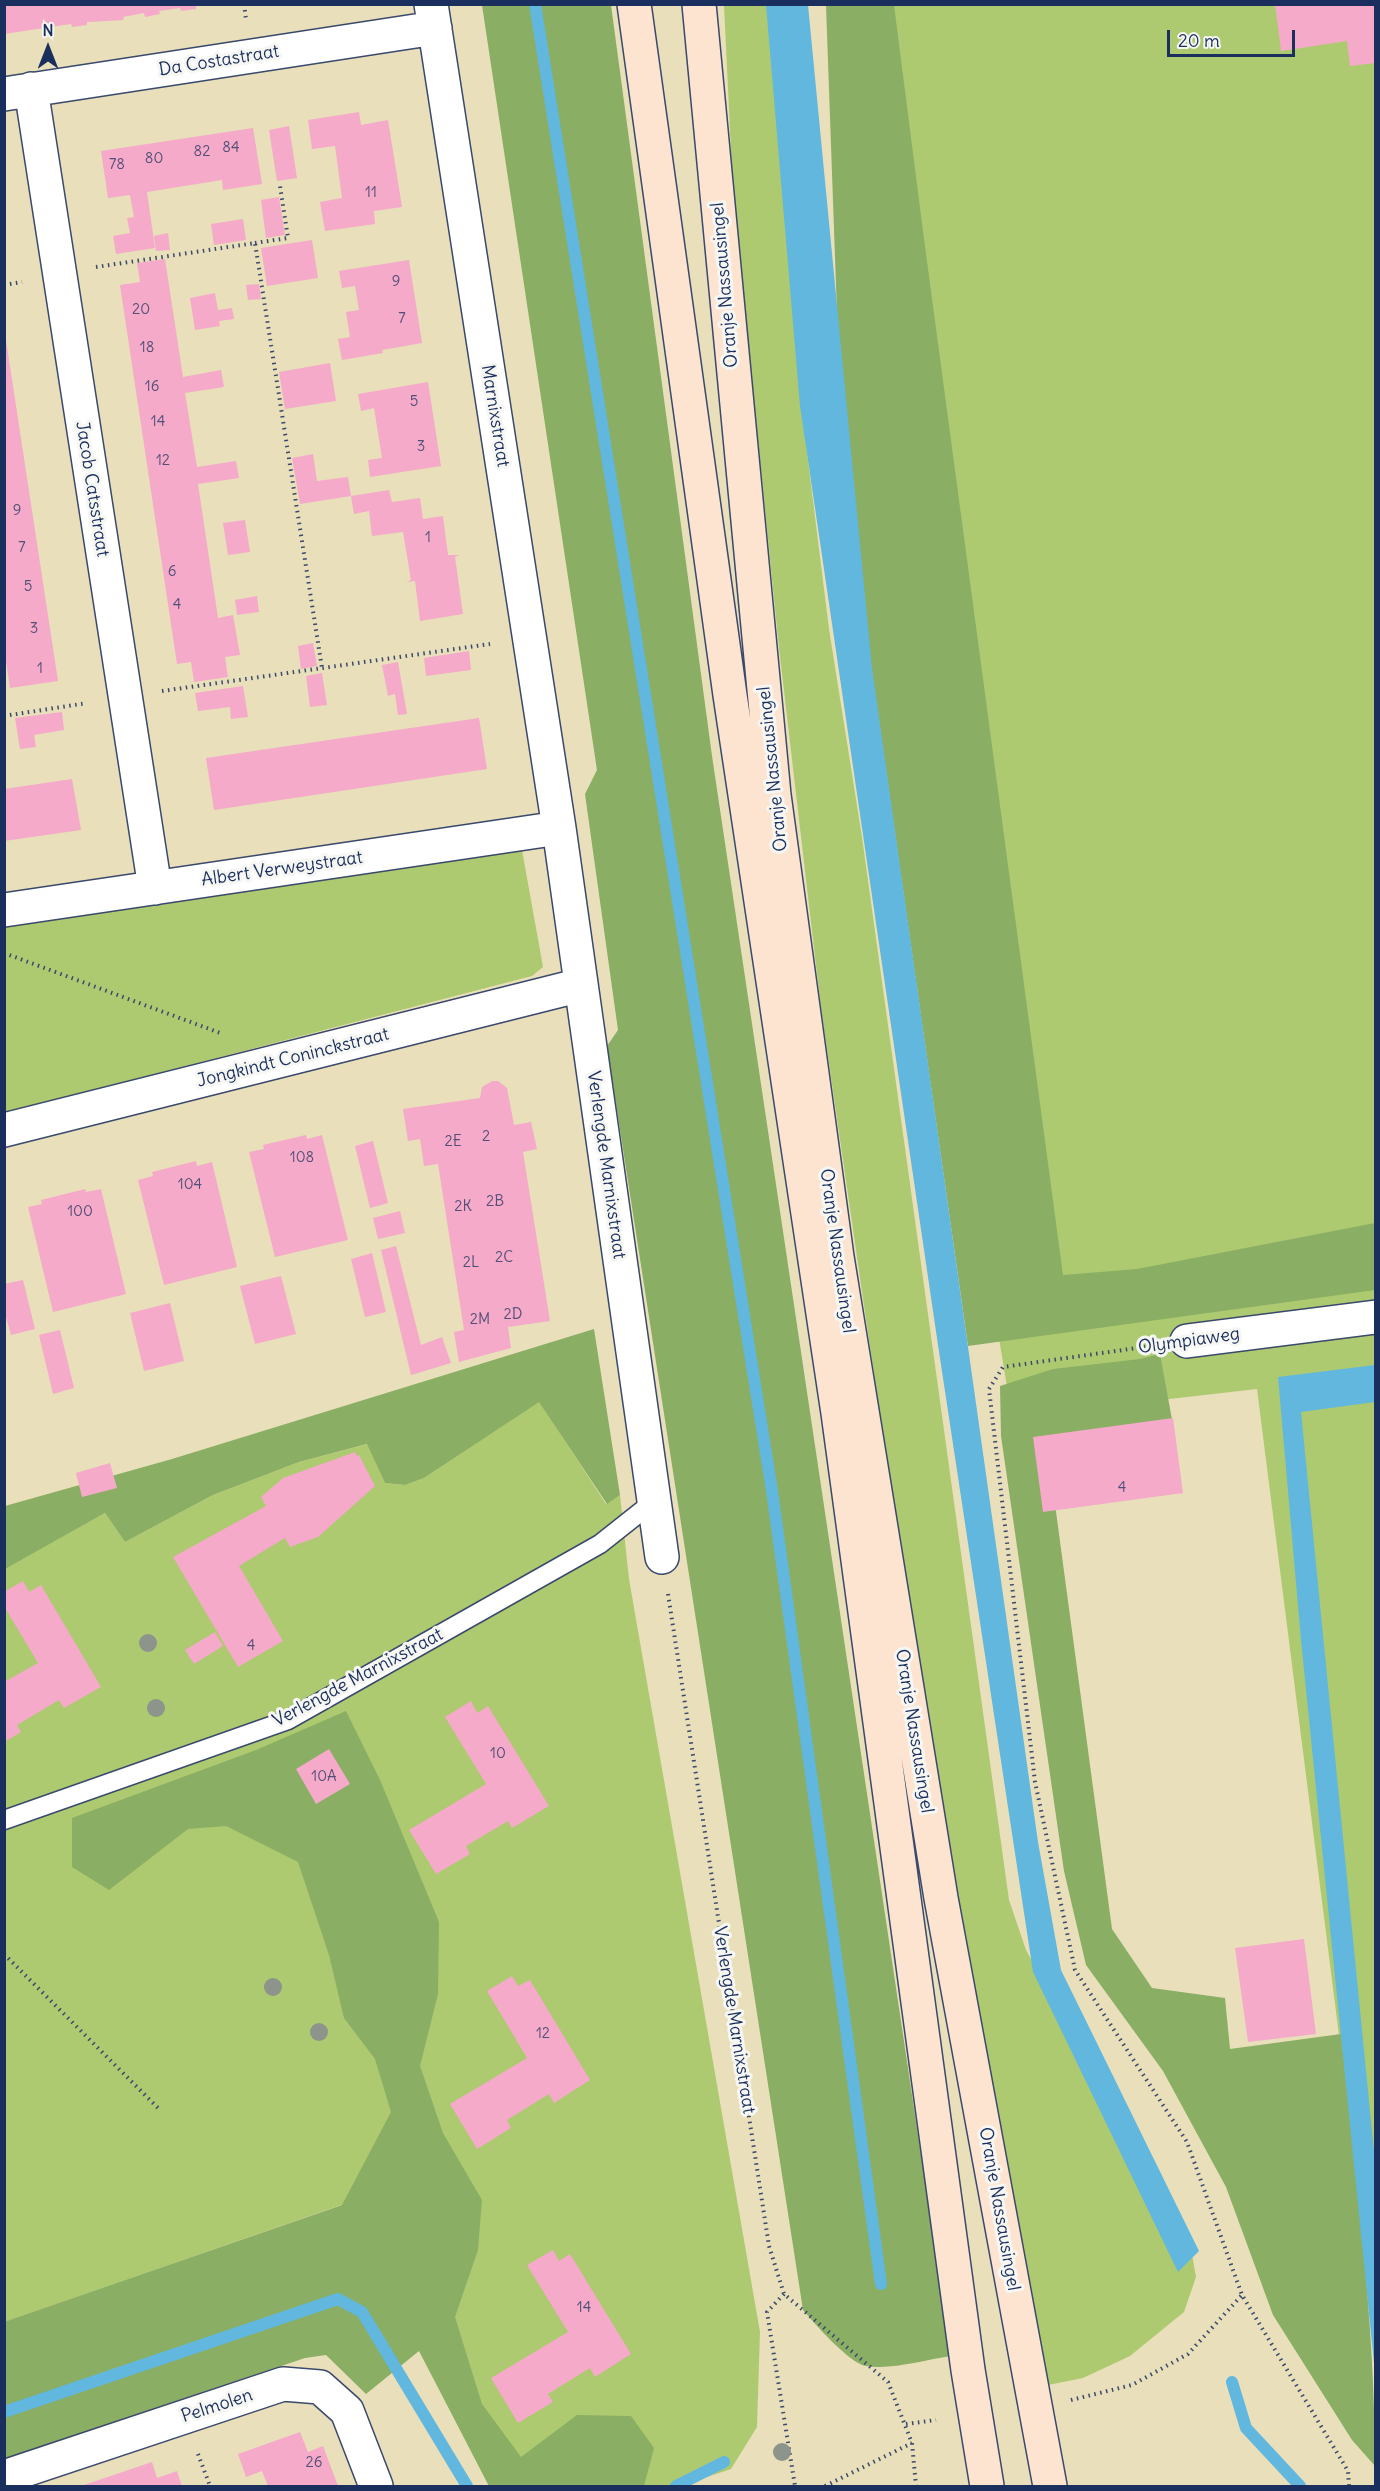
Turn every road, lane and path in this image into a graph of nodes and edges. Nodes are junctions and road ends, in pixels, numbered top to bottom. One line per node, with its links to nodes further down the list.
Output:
1 (634, 4): 30 (main road, Oranje Nassausingel)
2 (699, 4): 29 (main road, Oranje Nassausingel)
3 (433, 16): 4 (street, Da Costastraat); 9 (street, Marnixstraat)
4 (18, 92): 7 (street, Jacob Catsstraat)
5 (280, 186): 6 (path)
6 (255, 243): 7 (path); 10 (path)
7 (59, 276): 8 (path); 11 (street, Jacob Catsstraat)
8 (4, 285)
9 (529, 639): 10 (path); 13 (street, Marnixstraat)
10 (322, 668): 11 (path)
11 (124, 696): 12 (path); 14 (street, Jacob Catsstraat)
12 (4, 716)
13 (559, 828): 14 (street, Albert Verweystraat); 17 (street, Verlengde Marnixstraat)
14 (155, 888): 15 (street, Albert Verweystraat)
15 (4, 910)
16 (4, 952): 18 (path)
17 (581, 985): 19 (street, Jongkindt Coninckstraat); 22 (street, Verlengde Marnixstraat)
18 (224, 1035)
19 (4, 1130)
20 (1376, 1317): 21 (street, Olympiaweg)
21 (1187, 1341): 28 (path, Olympiaweg)
22 (653, 1502): 23 (street, Verlengde Marnixstraat); 24 (lane, Verlengde Marnixstraat)
23 (662, 1557): 27 (path, Verlengde Marnixstraat)
24 (4, 1820)
25 (4, 1954): 26 (path)
26 (158, 2108)
27 (784, 2294): 31 (path); 35 (path)
28 (1242, 2295): 29 (path); 40 (path)
29 (1036, 2406): 39 (main road, Oranje Nassausingel)
30 (975, 2415): 31 (path); 38 (main road, Oranje Nassausingel)
31 (906, 2424): 32 (path)
32 (912, 2443): 36 (path); 37 (path)
33 (4, 2477): 34 (street, Pelmolen)
34 (376, 2487)
35 (795, 2487)
36 (825, 2487)
37 (916, 2487)
38 (987, 2487)
39 (1050, 2487)
40 (1349, 2487)

